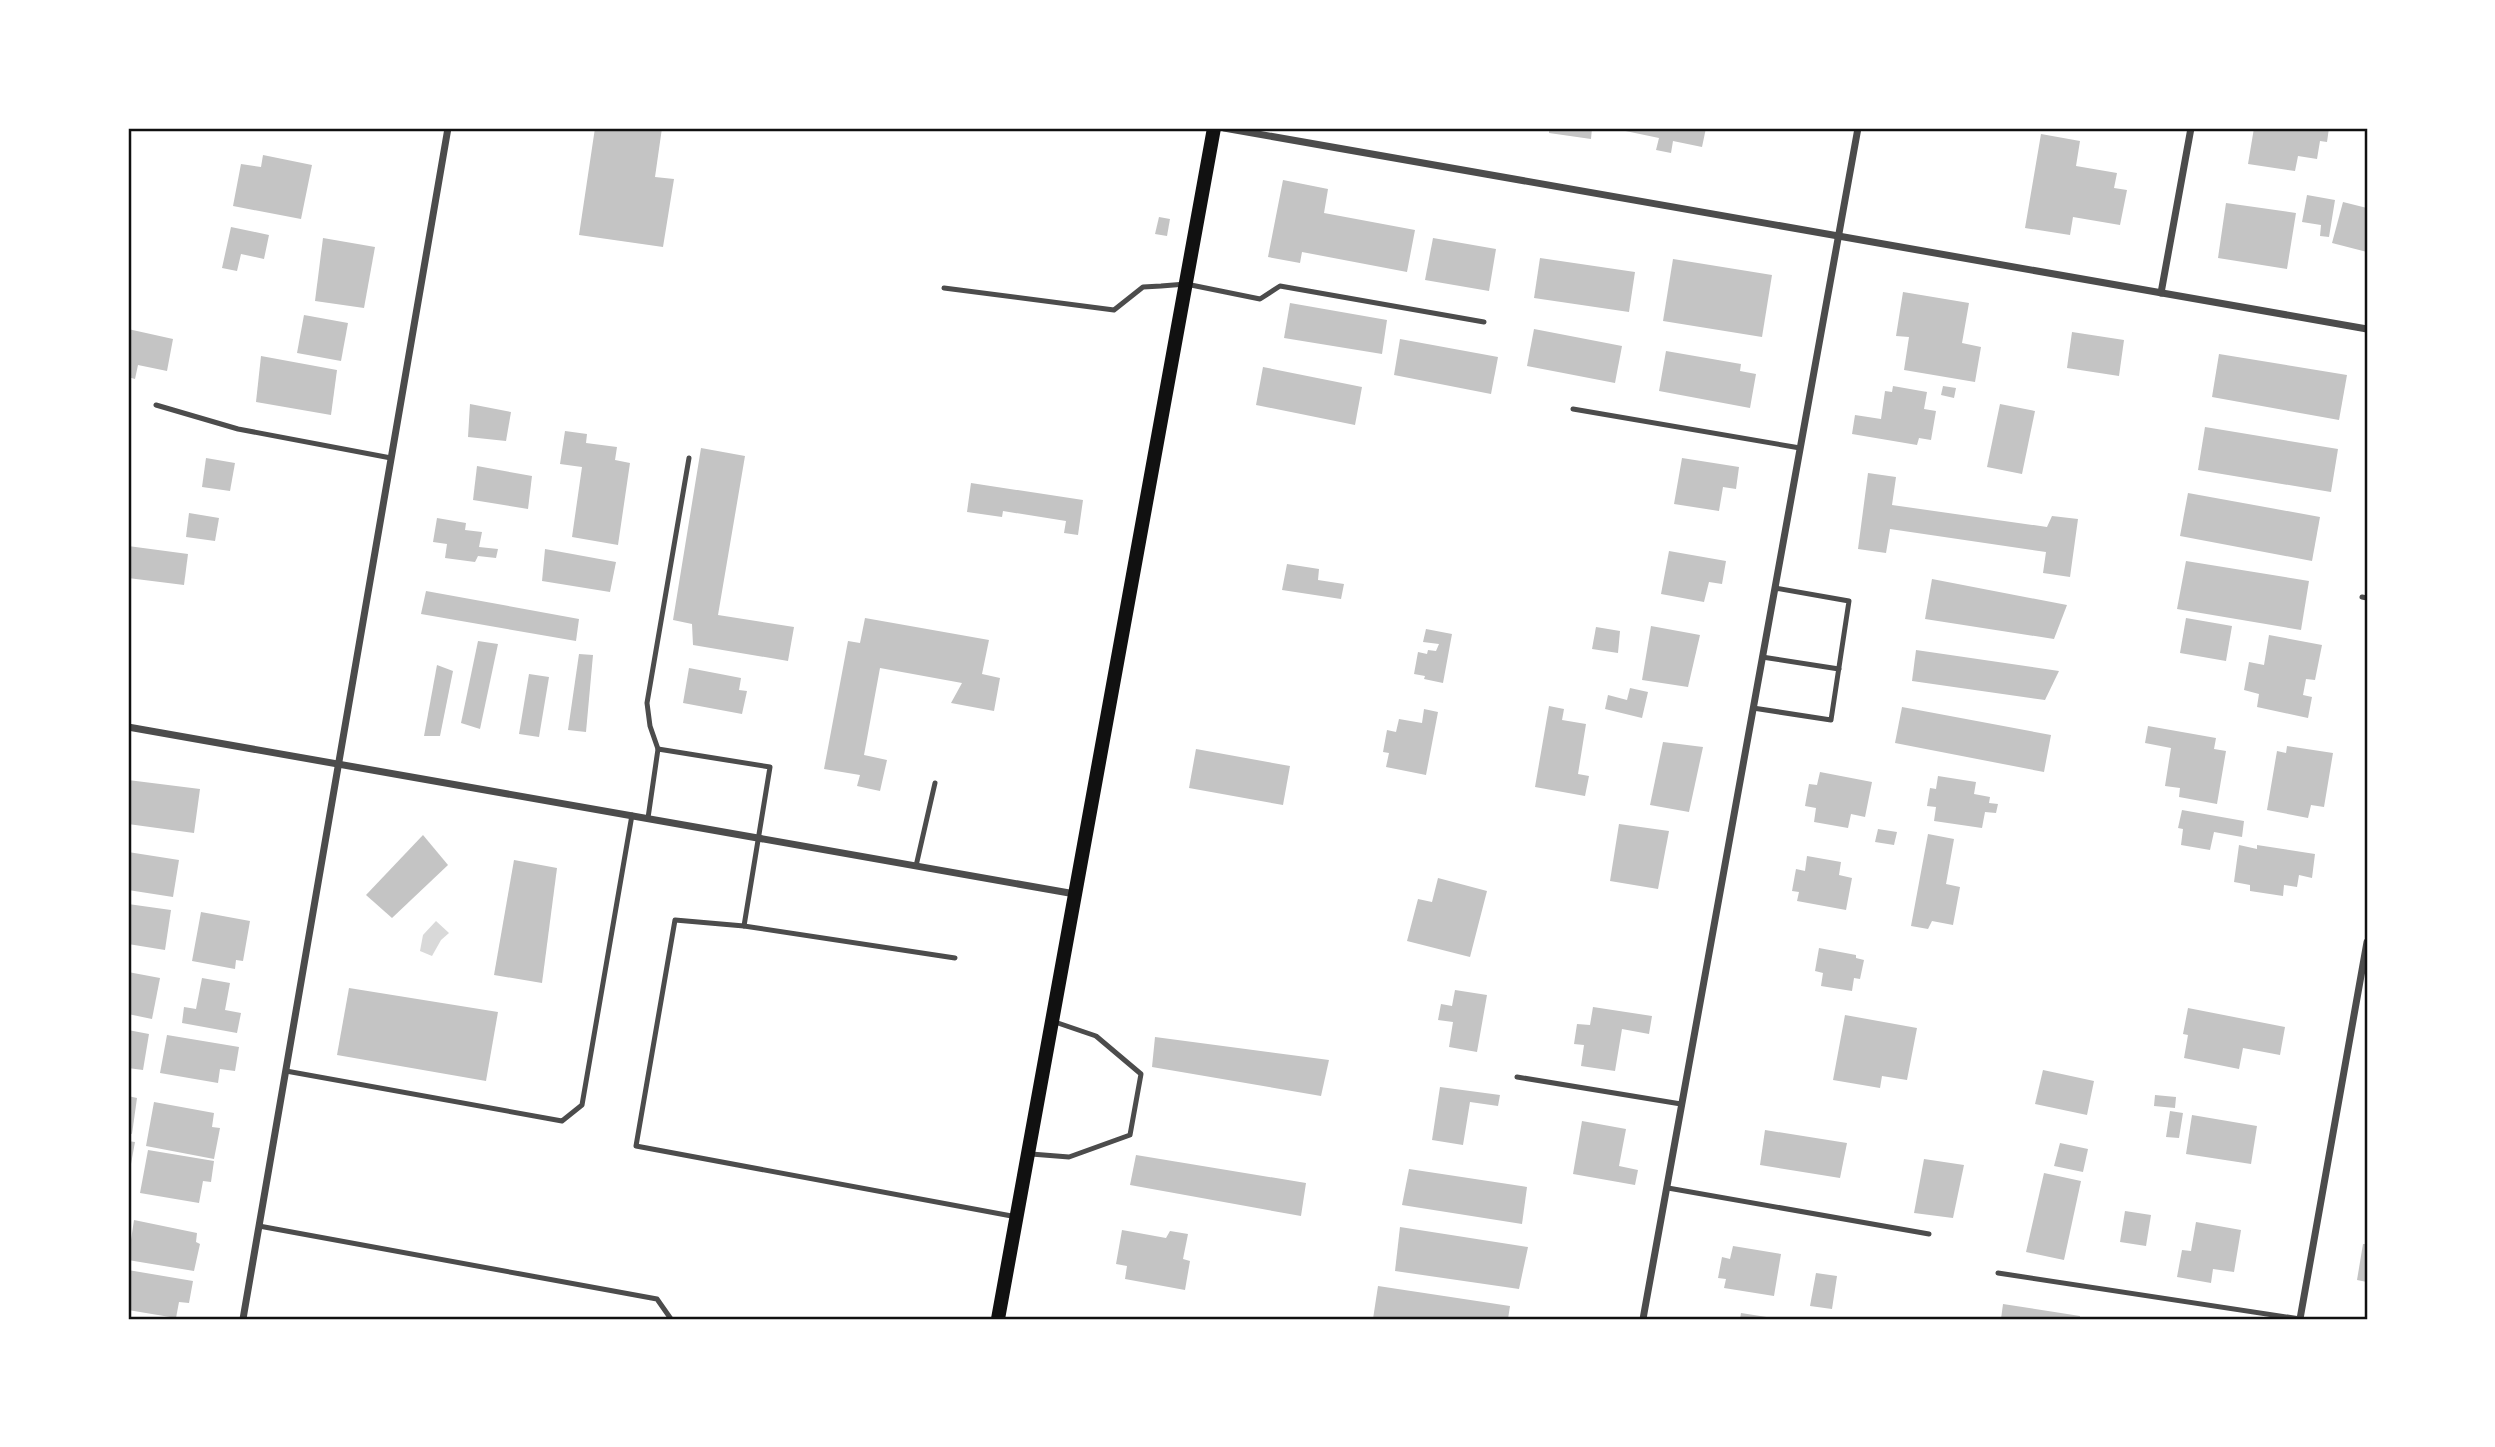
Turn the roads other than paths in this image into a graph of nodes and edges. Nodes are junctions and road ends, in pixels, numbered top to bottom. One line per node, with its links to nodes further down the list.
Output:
1 (448, 128): 15 (street)
2 (1214, 128): 7 (main road)
3 (1224, 128): 6 (street)
4 (1858, 128): 6 (street)
5 (2191, 128): 9 (street)
6 (1838, 236): 9 (street); 14 (street)
7 (1185, 284): 8 (lane); 10 (lane); 29 (main road)
8 (944, 288)
9 (2161, 293): 11 (street)
10 (1484, 322)
11 (2367, 329)
12 (156, 405): 15 (lane)
13 (1573, 409): 14 (lane)
14 (1800, 448): 17 (street)
15 (391, 458): 23 (street)
16 (689, 458): 22 (lane)
17 (1775, 587): 18 (street); 19 (lane)
18 (1762, 657): 19 (lane); 20 (street)
19 (1839, 669): 20 (lane)
20 (1753, 708): 36 (street)
21 (128, 727): 23 (street)
22 (658, 749): 26 (lane); 27 (lane)
23 (338, 764): 25 (street); 34 (street)
24 (935, 783): 28 (lane)
25 (632, 816): 26 (street); 34 (lane)
26 (648, 818): 27 (street)
27 (757, 838): 28 (street); 30 (lane)
28 (916, 866): 29 (street)
29 (1075, 894): 33 (main road)
30 (744, 926): 32 (lane); 39 (lane)
31 (2367, 942): 47 (street)
32 (955, 958)
33 (1052, 1021): 37 (main road); 37 (lane)
34 (286, 1071): 40 (street)
35 (1517, 1077): 36 (lane)
36 (1681, 1104): 38 (street)
37 (1028, 1154): 39 (main road)
38 (1668, 1188): 41 (lane); 46 (street)
39 (1017, 1217): 45 (main road)
40 (259, 1226): 43 (street); 44 (lane)
41 (1929, 1234)
42 (1998, 1273): 47 (lane)
43 (243, 1319)
44 (671, 1319)
45 (998, 1319)
46 (1643, 1319)
47 (2300, 1319)

